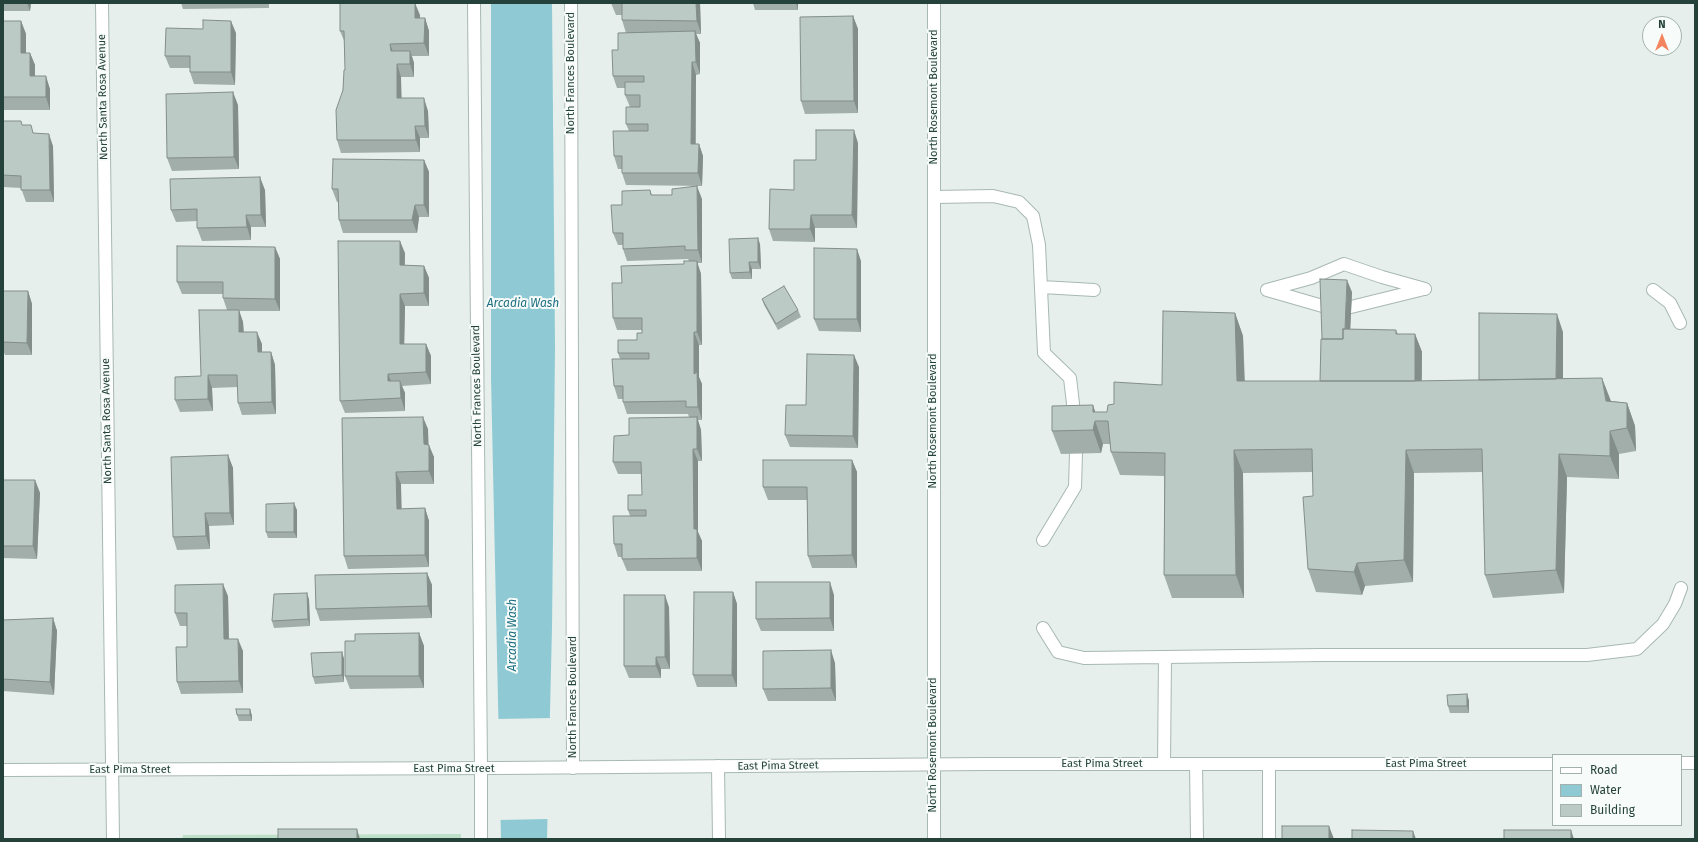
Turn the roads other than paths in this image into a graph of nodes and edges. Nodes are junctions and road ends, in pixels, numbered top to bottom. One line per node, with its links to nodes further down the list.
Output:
1 (102, 3): 29 (street, North Santa Rosa Avenue)
2 (474, 3): 26 (street, North Frances Boulevard)
3 (571, 3): 27 (street, North Frances Boulevard)
4 (934, 3): 5 (street, North Rosemont Boulevard)
5 (934, 196): 6 (street); 20 (street, North Rosemont Boulevard)
6 (1042, 287): 7 (street); 12 (street)
7 (1094, 290)
8 (1653, 290): 11 (street)
9 (1326, 307): 10 (street)
10 (1351, 307)
11 (1680, 323)
12 (1076, 428)
13 (1076, 453): 14 (street)
14 (1043, 540)
15 (1681, 588): 17 (street)
16 (1043, 628): 17 (street)
17 (1165, 657): 21 (street)
18 (1682, 763): 19 (street)
19 (1695, 763)
20 (933, 764): 21 (street, East Pima Street); 25 (street, East Pima Street); 33 (street, North Rosemont Boulevard)
21 (1164, 764): 22 (street, East Pima Street)
22 (1196, 764): 23 (street, East Pima Street); 34 (street)
23 (1269, 764): 24 (street, East Pima Street); 35 (street)
24 (1552, 764)
25 (718, 766): 27 (street, East Pima Street); 32 (street)
26 (480, 768): 27 (street, East Pima Street); 29 (street, East Pima Street); 31 (street, North Frances Boulevard)
27 (569, 768)
28 (3, 770): 29 (street, East Pima Street)
29 (111, 770): 30 (street, North Santa Rosa Avenue)
30 (113, 839)
31 (480, 839)
32 (719, 839)
33 (934, 839)
34 (1197, 839)
35 (1269, 839)

